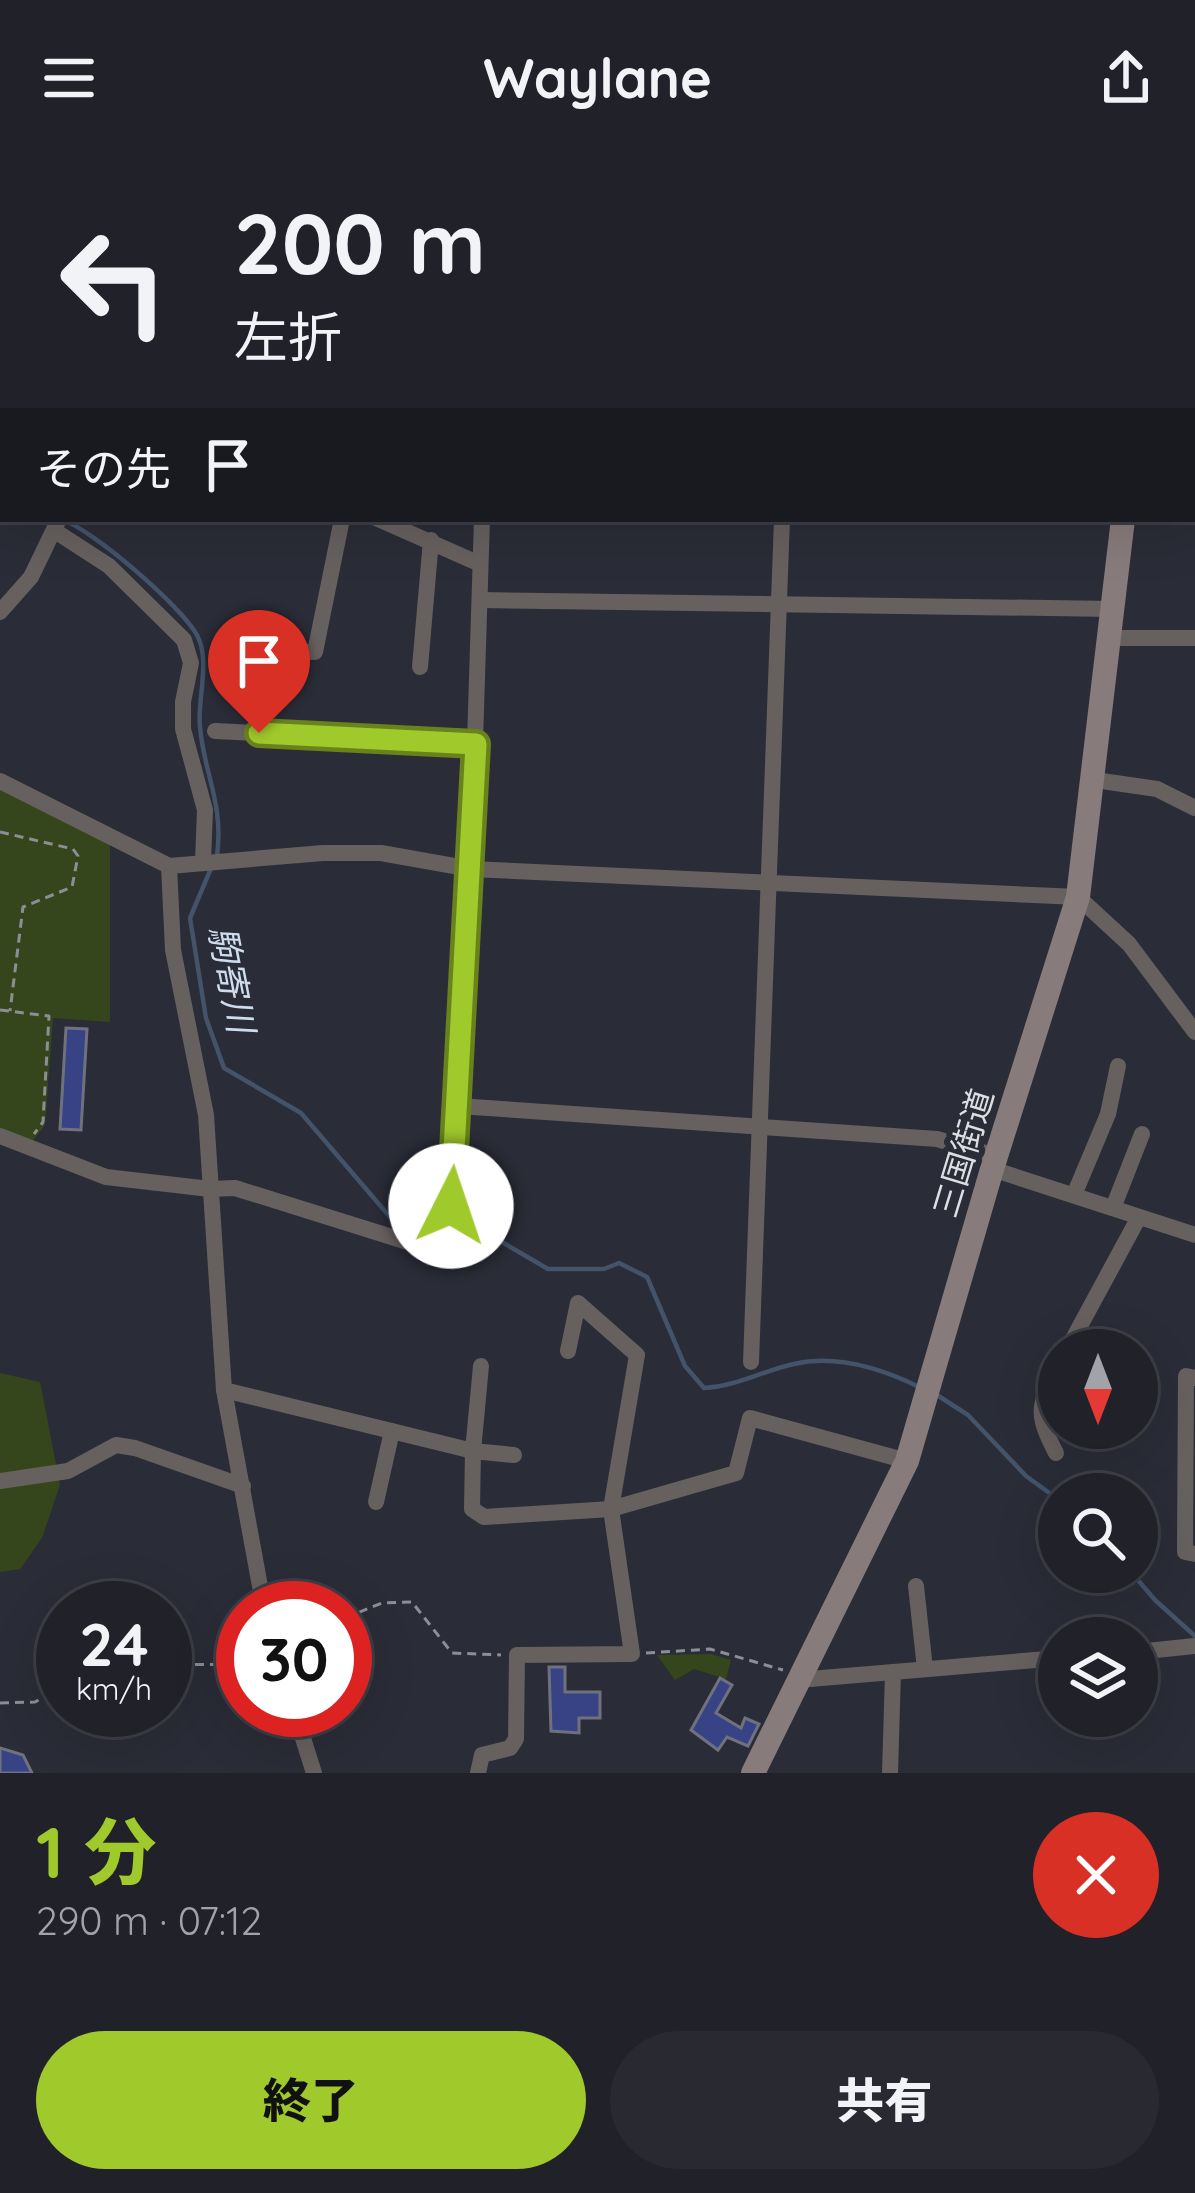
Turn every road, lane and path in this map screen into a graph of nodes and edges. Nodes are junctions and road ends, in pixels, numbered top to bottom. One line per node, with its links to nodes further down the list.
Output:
1 (342, 522): 15 (street)
2 (386, 522): 7 (street)
3 (482, 522): 8 (street)
4 (782, 522): 10 (street)
5 (1123, 522): 11 (street, 三国街道)
6 (57, 526): 12 (street); 23 (street)
7 (431, 540): 8 (street); 16 (street)
8 (480, 564): 9 (street)
9 (481, 600): 10 (street); 18 (street)
10 (779, 602): 11 (street); 26 (street)
11 (1113, 609): 13 (street, 三国街道)
12 (0, 612)
13 (1109, 638): 14 (street); 19 (street, 三国街道)
14 (1195, 638)
15 (266, 650)
16 (420, 667)
17 (215, 731): 18 (street)
18 (476, 744): 25 (street)
19 (1095, 780): 21 (street); 27 (street, 三国街道)
20 (0, 781): 24 (street)
21 (1195, 808)
22 (0, 832): 29 (path)
23 (203, 861): 24 (street); 25 (street)
24 (170, 866): 38 (street)
25 (471, 869): 26 (street); 32 (street)
26 (769, 883): 27 (street); 33 (street)
27 (1078, 897): 30 (street); 37 (street, 三国街道)
28 (0, 1010): 29 (path)
29 (10, 1011): 36 (path)
30 (1195, 1032)
31 (1118, 1066): 39 (street)
32 (458, 1106): 33 (street); 38 (street)
33 (759, 1125): 37 (street); 45 (street)
34 (1142, 1134): 40 (street)
35 (0, 1136): 36 (street)
36 (26, 1146): 38 (street)
37 (994, 1162): 39 (street); 54 (street, 三国街道)
38 (210, 1189): 48 (street)
39 (1074, 1195): 40 (street)
40 (1113, 1208): 41 (street)
41 (1139, 1216): 42 (street); 43 (street)
42 (1195, 1235)
43 (1078, 1329)
44 (568, 1352): 58 (street)
45 (751, 1362)
46 (481, 1366): 51 (street)
47 (1195, 1378): 59 (street)
48 (224, 1390): 49 (street); 56 (street)
49 (392, 1431): 51 (street); 57 (street)
50 (1054, 1449): 52 (street)
51 (472, 1451): 53 (street); 58 (street)
52 (1056, 1453)
53 (514, 1455)
54 (907, 1462): 58 (street); 70 (street, 三国街道)
55 (0, 1481): 56 (street)
56 (243, 1486): 60 (street)
57 (376, 1502)
58 (611, 1509): 66 (street)
59 (1195, 1554)
60 (259, 1581)
61 (916, 1586): 68 (street)
62 (372, 1607): 65 (path)
63 (1195, 1646): 64 (street)
64 (1158, 1650)
65 (517, 1654): 66 (street); 75 (street)
66 (632, 1654): 70 (path)
67 (1038, 1660): 68 (street)
68 (926, 1669): 69 (street)
69 (893, 1672): 70 (street); 77 (street)
70 (800, 1677): 76 (street, 三国街道)
71 (36, 1701): 72 (path)
72 (0, 1702)
73 (303, 1737): 74 (street)
74 (314, 1773)
75 (478, 1773)
76 (753, 1773)
77 (890, 1773)

